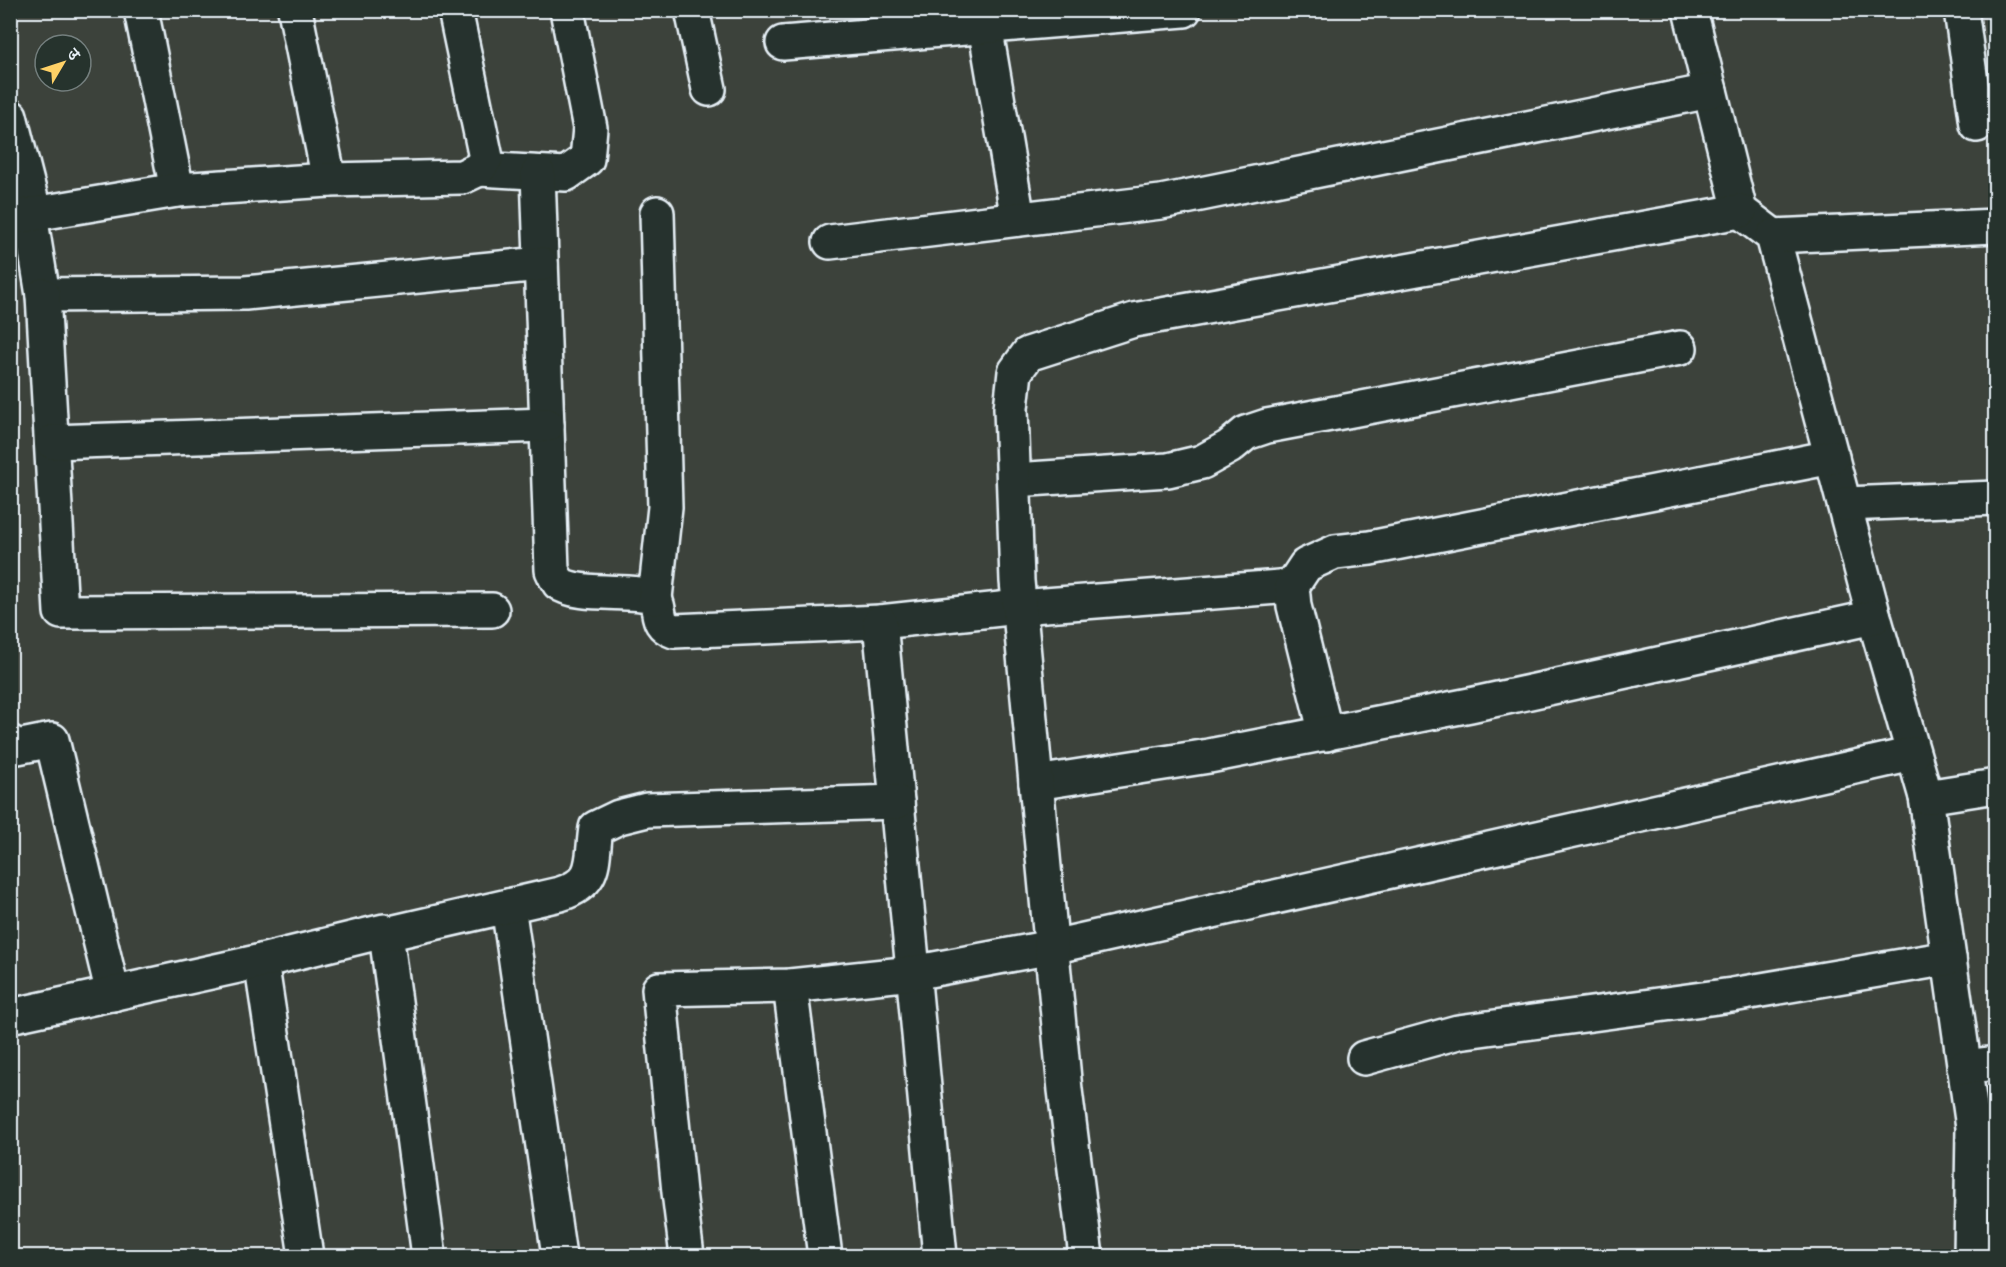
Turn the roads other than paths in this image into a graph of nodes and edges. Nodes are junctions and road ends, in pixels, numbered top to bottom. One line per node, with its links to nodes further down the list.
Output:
1 (141, 10): 18 (street)
2 (296, 10): 17 (street)
3 (455, 10): 15 (street)
4 (567, 10): 16 (street)
5 (692, 10): 11 (street)
6 (1184, 10): 9 (street)
7 (1690, 10): 12 (street)
8 (1961, 10): 14 (street)
9 (985, 26): 10 (street); 22 (street)
10 (783, 43)
11 (709, 89)
12 (1710, 91): 19 (street); 22 (street)
13 (10, 116): 21 (street)
14 (1977, 125)
15 (479, 169): 16 (street); 17 (street)
16 (538, 172): 26 (street)
17 (329, 180): 18 (street)
18 (177, 190): 21 (street)
19 (1740, 211): 24 (street); 32 (street)
20 (657, 213): 36 (street)
21 (25, 216): 27 (street)
22 (1018, 219): 25 (street)
23 (1995, 226): 24 (street)
24 (1773, 236): 31 (street)
25 (830, 242)
26 (541, 264): 27 (street); 29 (street)
27 (43, 295): 30 (street)
28 (1680, 348): 32 (street)
29 (547, 425): 30 (street); 36 (street)
30 (52, 442): 38 (street)
31 (1832, 457): 34 (street); 35 (street)
32 (1014, 480): 37 (street)
33 (1995, 498): 34 (street)
34 (1845, 504): 39 (street)
35 (1292, 586): 37 (street); 41 (street)
36 (655, 598): 40 (street)
37 (1019, 607): 40 (street); 44 (street)
38 (492, 610)
39 (1874, 617): 41 (street); 43 (street)
40 (880, 622): 47 (street)
41 (1326, 734): 44 (street)
42 (10, 741): 55 (street)
43 (1913, 754): 46 (street); 50 (street)
44 (1036, 783): 50 (street)
45 (1995, 786): 46 (street)
46 (1926, 797): 51 (street)
47 (897, 802): 48 (street); 53 (street)
48 (508, 906): 49 (street); 61 (street)
49 (386, 934): 52 (street); 60 (street)
50 (1052, 947): 53 (street); 65 (street)
51 (1949, 958): 57 (street); 58 (street)
52 (261, 961): 55 (street); 59 (street)
53 (913, 973): 54 (street); 64 (street)
54 (790, 986): 62 (street); 63 (street)
55 (113, 994): 56 (street)
56 (10, 1016)
57 (1364, 1058)
58 (1980, 1065): 66 (street)
59 (306, 1257)
60 (429, 1257)
61 (560, 1257)
62 (687, 1257)
63 (825, 1257)
64 (940, 1257)
65 (1086, 1257)
66 (1971, 1257)

